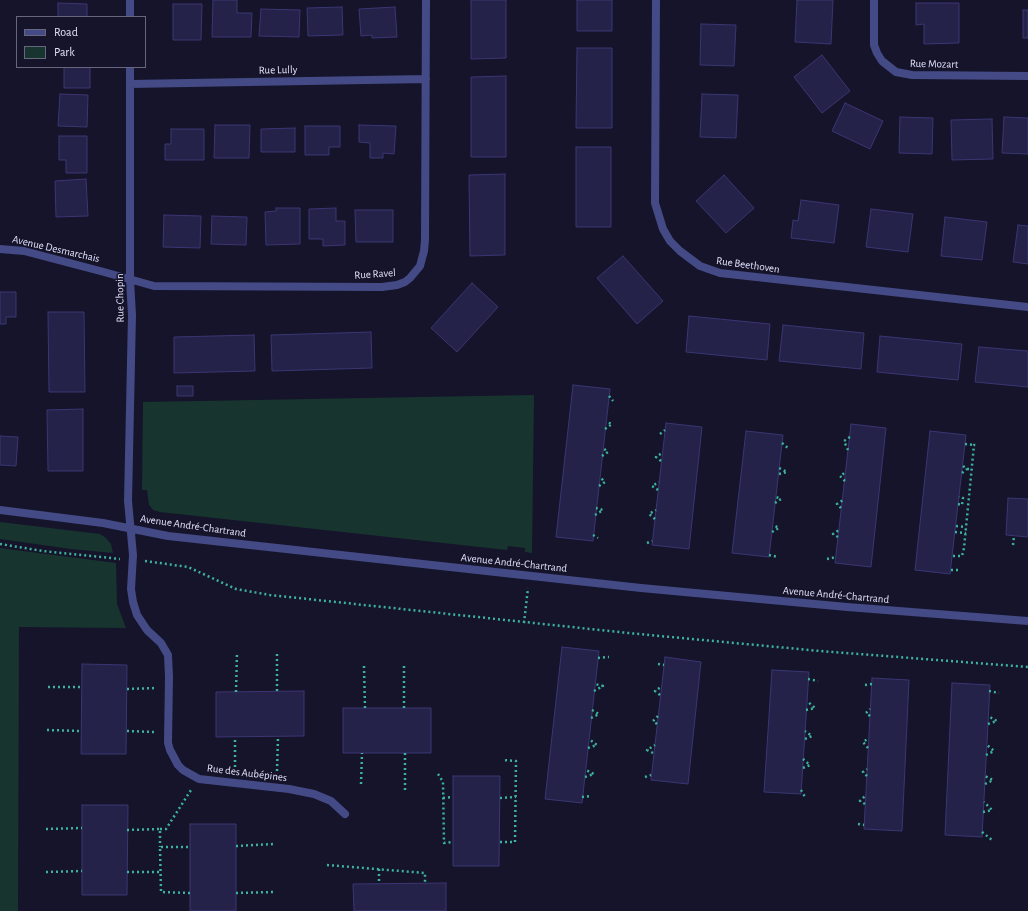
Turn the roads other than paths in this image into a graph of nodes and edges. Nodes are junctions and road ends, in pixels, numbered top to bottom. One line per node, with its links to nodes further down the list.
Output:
1 (130, 0): 5 (street)
2 (426, 0): 8 (street, Rue Ravel)
3 (656, 0): 12 (street, Rue Beethoven)
4 (874, 0): 7 (street, Rue Mozart)
5 (130, 16)
6 (130, 68): 9 (street, Rue Chopin)
7 (1028, 76)
8 (426, 79): 9 (street, Rue Lully); 11 (street, Rue Ravel)
9 (130, 84): 11 (street, Rue Chopin)
10 (0, 249): 11 (street, Avenue Desmarchais)
11 (130, 280): 14 (street, Rue Chopin)
12 (1028, 307)
13 (0, 510): 14 (street, Avenue André-Chartrand)
14 (131, 529): 15 (street, Avenue André-Chartrand); 16 (street, Rue des Aubépines)
15 (1028, 621)
16 (345, 814)

